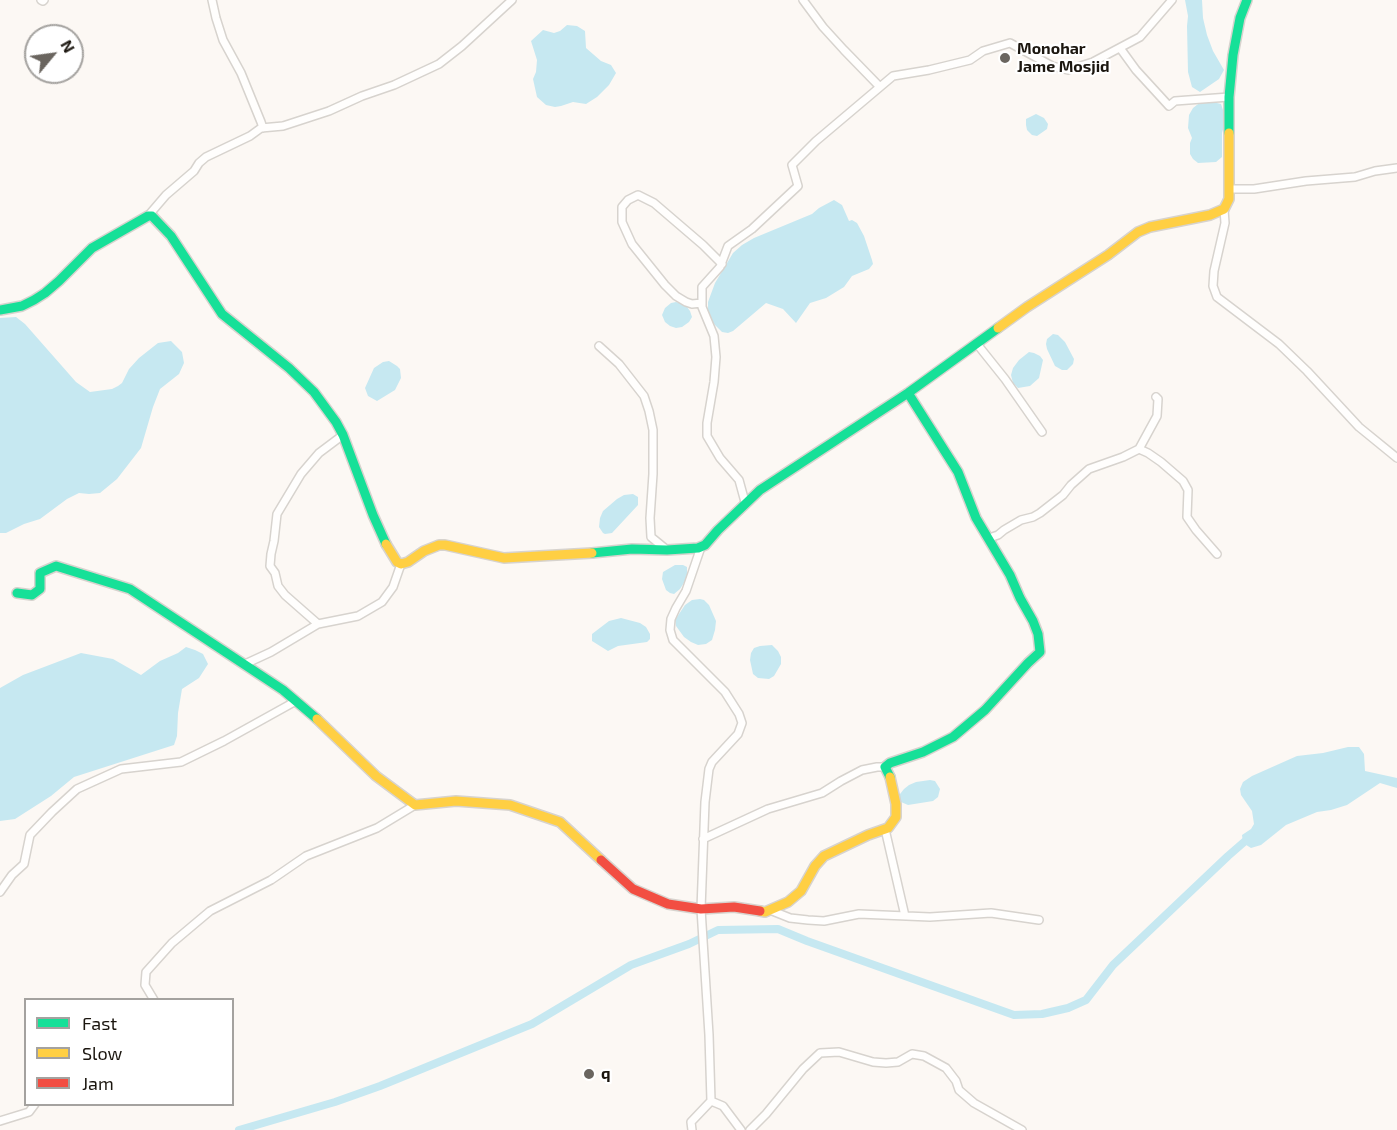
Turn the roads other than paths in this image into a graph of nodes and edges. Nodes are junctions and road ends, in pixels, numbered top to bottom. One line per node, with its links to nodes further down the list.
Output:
1 (212, 0): 9 (street)
2 (512, 0): 9 (street)
3 (803, 0): 7 (street)
4 (1172, 0): 6 (street)
5 (1247, 0): 8 (street)
6 (1120, 48): 7 (street); 8 (street)
7 (880, 87): 14 (street)
8 (1229, 97): 11 (street)
9 (263, 128): 13 (street)
10 (1397, 168): 11 (street)
11 (1229, 189): 12 (street)
12 (1224, 209): 17 (street); 24 (street)
13 (148, 216): 16 (street); 22 (street)
14 (722, 264): 15 (street); 15 (street)
15 (702, 303): 25 (street)
16 (0, 310)
17 (977, 344): 19 (street); 21 (street)
18 (600, 346): 28 (street)
19 (908, 393): 25 (street); 26 (street)
20 (1156, 397): 23 (street)
21 (1042, 432)
22 (343, 435): 30 (street); 32 (street)
23 (1138, 449): 26 (street); 29 (street)
24 (1397, 458)
25 (745, 502): 27 (street)
26 (989, 538): 35 (street)
27 (701, 548): 28 (street); 38 (street)
28 (667, 550): 30 (street)
29 (1217, 554)
30 (401, 564): 32 (street)
31 (17, 593): 33 (street)
32 (318, 624): 33 (street)
33 (245, 664): 34 (street)
34 (296, 701): 36 (street); 39 (street)
35 (885, 767): 37 (street); 38 (street)
36 (415, 805): 40 (street); 44 (street)
37 (885, 830): 41 (street); 42 (street)
38 (703, 839): 40 (street)
39 (0, 892)
40 (700, 909): 41 (street); 45 (street)
41 (770, 910): 42 (street)
42 (905, 916): 43 (street)
43 (1039, 920)
44 (153, 998)
45 (711, 1101): 48 (street); 49 (street)
46 (34, 1106): 47 (street)
47 (0, 1121)
48 (692, 1130)
49 (741, 1130)
50 (750, 1130): 51 (street)
51 (1022, 1130)

